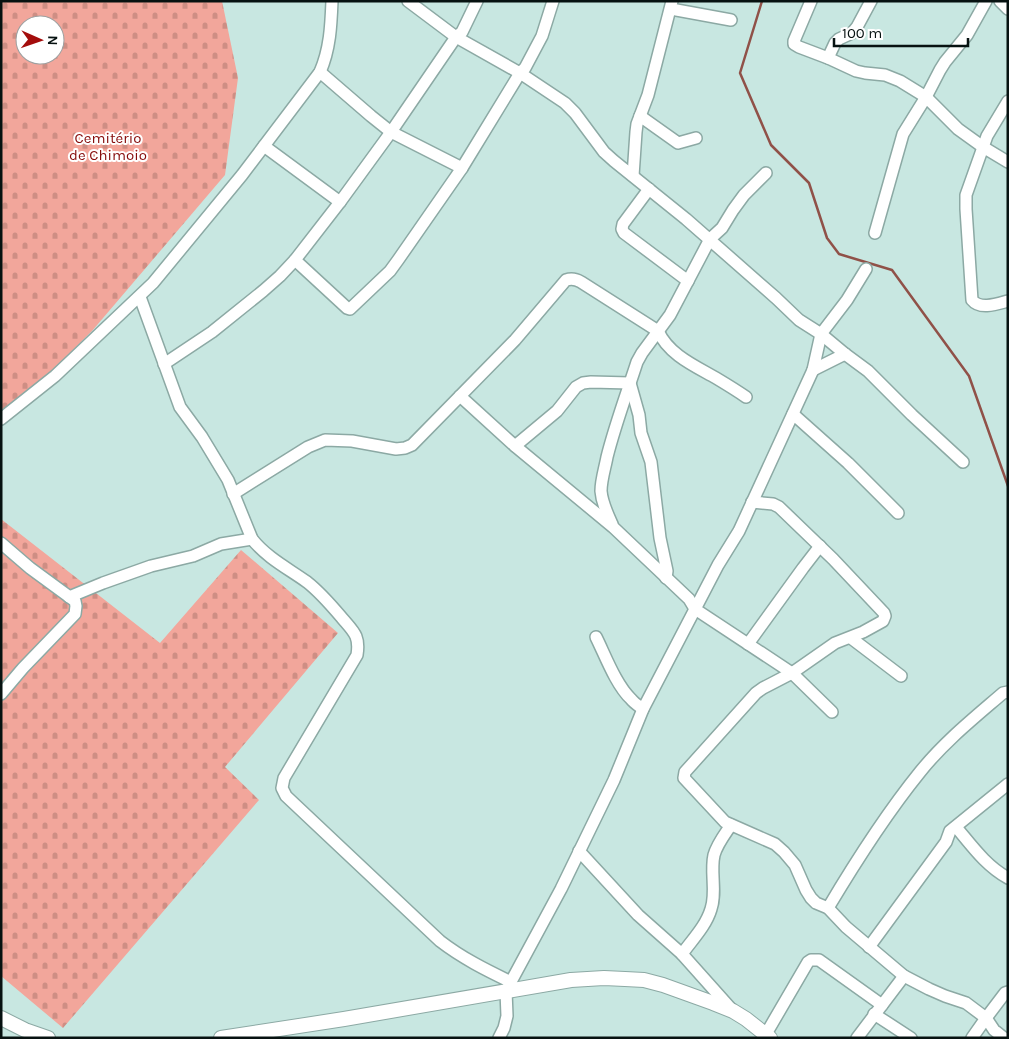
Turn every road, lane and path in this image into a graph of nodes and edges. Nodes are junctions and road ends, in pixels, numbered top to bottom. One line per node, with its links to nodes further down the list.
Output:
1 (332, 1): 14 (street)
2 (408, 1): 12 (street)
3 (477, 1): 12 (street)
4 (552, 1): 15 (street)
5 (811, 1): 13 (street)
6 (871, 1): 13 (street)
7 (986, 1): 16 (street)
8 (1000, 1): 10 (street)
9 (672, 5): 11 (street); 18 (street)
10 (1008, 9)
11 (732, 20)
12 (456, 37): 15 (street); 19 (street)
13 (828, 58): 16 (street)
14 (320, 72): 19 (street); 21 (street)
15 (520, 73): 24 (street); 26 (street)
16 (926, 97): 22 (street); 29 (street)
17 (1008, 101): 22 (street)
18 (640, 116): 20 (street); 26 (street)
19 (391, 132): 24 (street); 28 (street)
20 (696, 138)
21 (264, 146): 28 (street); 34 (street)
22 (983, 147): 23 (street); 35 (street)
23 (1008, 162)
24 (462, 168): 31 (street)
25 (766, 173): 30 (street)
26 (633, 176): 27 (street)
27 (649, 189): 30 (street); 33 (street)
28 (340, 202): 31 (street)
29 (875, 233)
30 (710, 239): 33 (street); 37 (street)
31 (295, 260): 39 (street)
32 (866, 269): 37 (street)
33 (688, 281): 36 (street)
34 (140, 297): 39 (street); 45 (street)
35 (1008, 301)
36 (658, 331): 41 (street); 42 (street); 43 (street)
37 (822, 334): 38 (street); 40 (street)
38 (845, 354): 40 (street); 47 (street)
39 (164, 364): 48 (street)
40 (813, 370): 44 (street)
41 (630, 383): 46 (street); 51 (street); 55 (street)
42 (460, 396): 46 (street); 48 (street)
43 (746, 397)
44 (793, 414): 49 (street); 50 (street)
45 (1, 419)
46 (515, 446): 51 (street)
47 (963, 462)
48 (234, 494): 52 (street)
49 (752, 502): 54 (street); 57 (street)
50 (898, 513)
51 (613, 527): 55 (street)
52 (252, 539): 56 (street); 76 (street)
53 (1, 543): 56 (street)
54 (820, 546): 59 (street); 60 (street)
55 (666, 578): 57 (street)
56 (69, 597): 64 (street)
57 (695, 609): 60 (street); 65 (street)
58 (596, 636): 65 (street)
59 (850, 638): 61 (street); 62 (street)
60 (748, 644): 61 (street)
61 (792, 673): 66 (street); 68 (street)
62 (901, 676)
63 (1008, 692): 72 (street)
64 (1, 694)
65 (643, 709): 70 (street)
66 (832, 712)
67 (1008, 784): 69 (street)
68 (731, 825): 72 (street); 74 (street)
69 (956, 827): 71 (street); 73 (street)
70 (579, 851): 74 (street); 76 (street)
71 (1008, 878)
72 (828, 908): 73 (street)
73 (869, 946): 75 (street)
74 (682, 954): 79 (street)
75 (904, 976): 78 (street); 81 (street)
76 (509, 987): 79 (street); 84 (street); 85 (street)
77 (1008, 992): 81 (street)
78 (878, 1010): 82 (street); 86 (street); 87 (street)
79 (733, 1011): 82 (street)
80 (1, 1018): 83 (street)
81 (986, 1018): 88 (street); 89 (street)
82 (768, 1036)
83 (48, 1038)
84 (221, 1038)
85 (499, 1038)
86 (857, 1038)
87 (911, 1038)
88 (972, 1038)
89 (1004, 1038)

